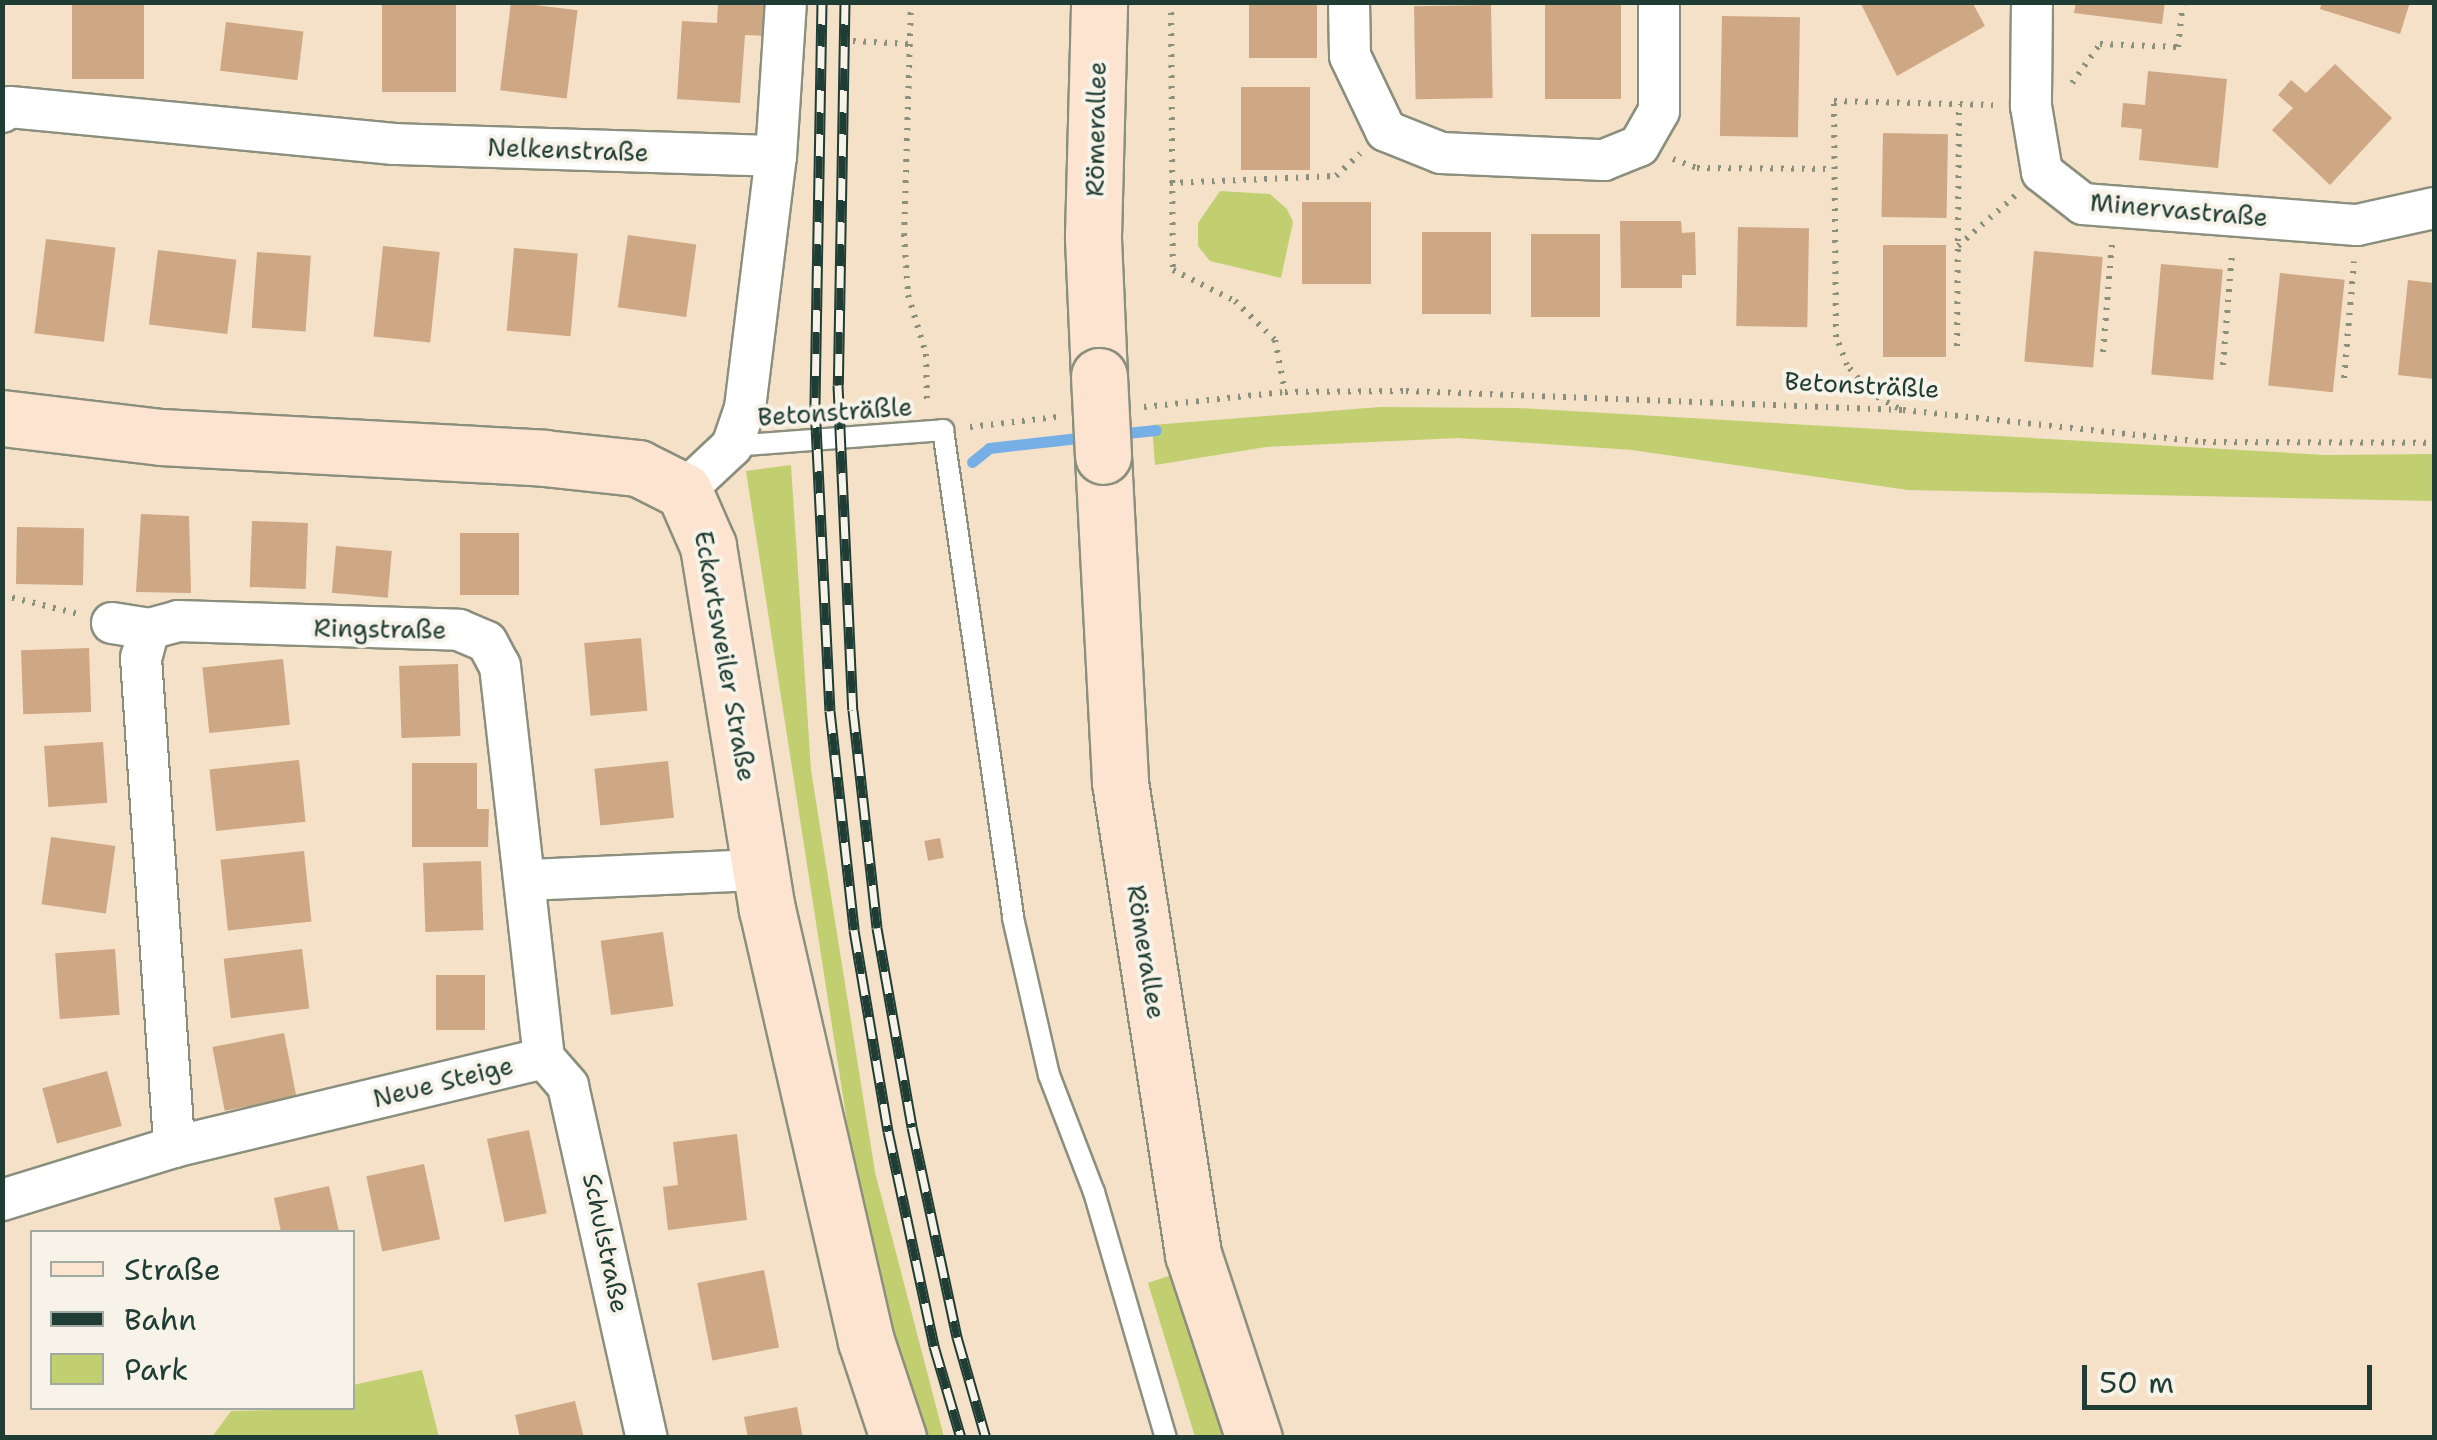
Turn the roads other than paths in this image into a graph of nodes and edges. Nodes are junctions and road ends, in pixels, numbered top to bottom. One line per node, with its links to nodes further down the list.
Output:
1 (786, 2): 7 (street)
2 (1099, 2): 20 (street, Römerallee, bridge)
3 (1349, 2): 4 (street)
4 (1659, 2)
5 (2032, 2): 8 (street, Minervastraße)
6 (2, 112): 7 (street, Nelkenstraße)
7 (776, 156): 10 (street)
8 (2434, 208)
9 (2, 418): 11 (street)
10 (732, 446): 11 (street); 19 (lane, Betonsträßle)
11 (684, 491): 12 (street, Eckartsweiler Straße)
12 (760, 870): 13 (street); 18 (street, Eckartsweiler Straße)
13 (526, 880): 14 (street, Neue Steige); 15 (street, Ringstraße)
14 (544, 1058): 15 (street, Neue Steige); 17 (street, Schulstraße)
15 (174, 1146): 16 (street, Neue Steige)
16 (2, 1200)
17 (647, 1438)
18 (898, 1438)
19 (1166, 1438)
20 (1254, 1438)

